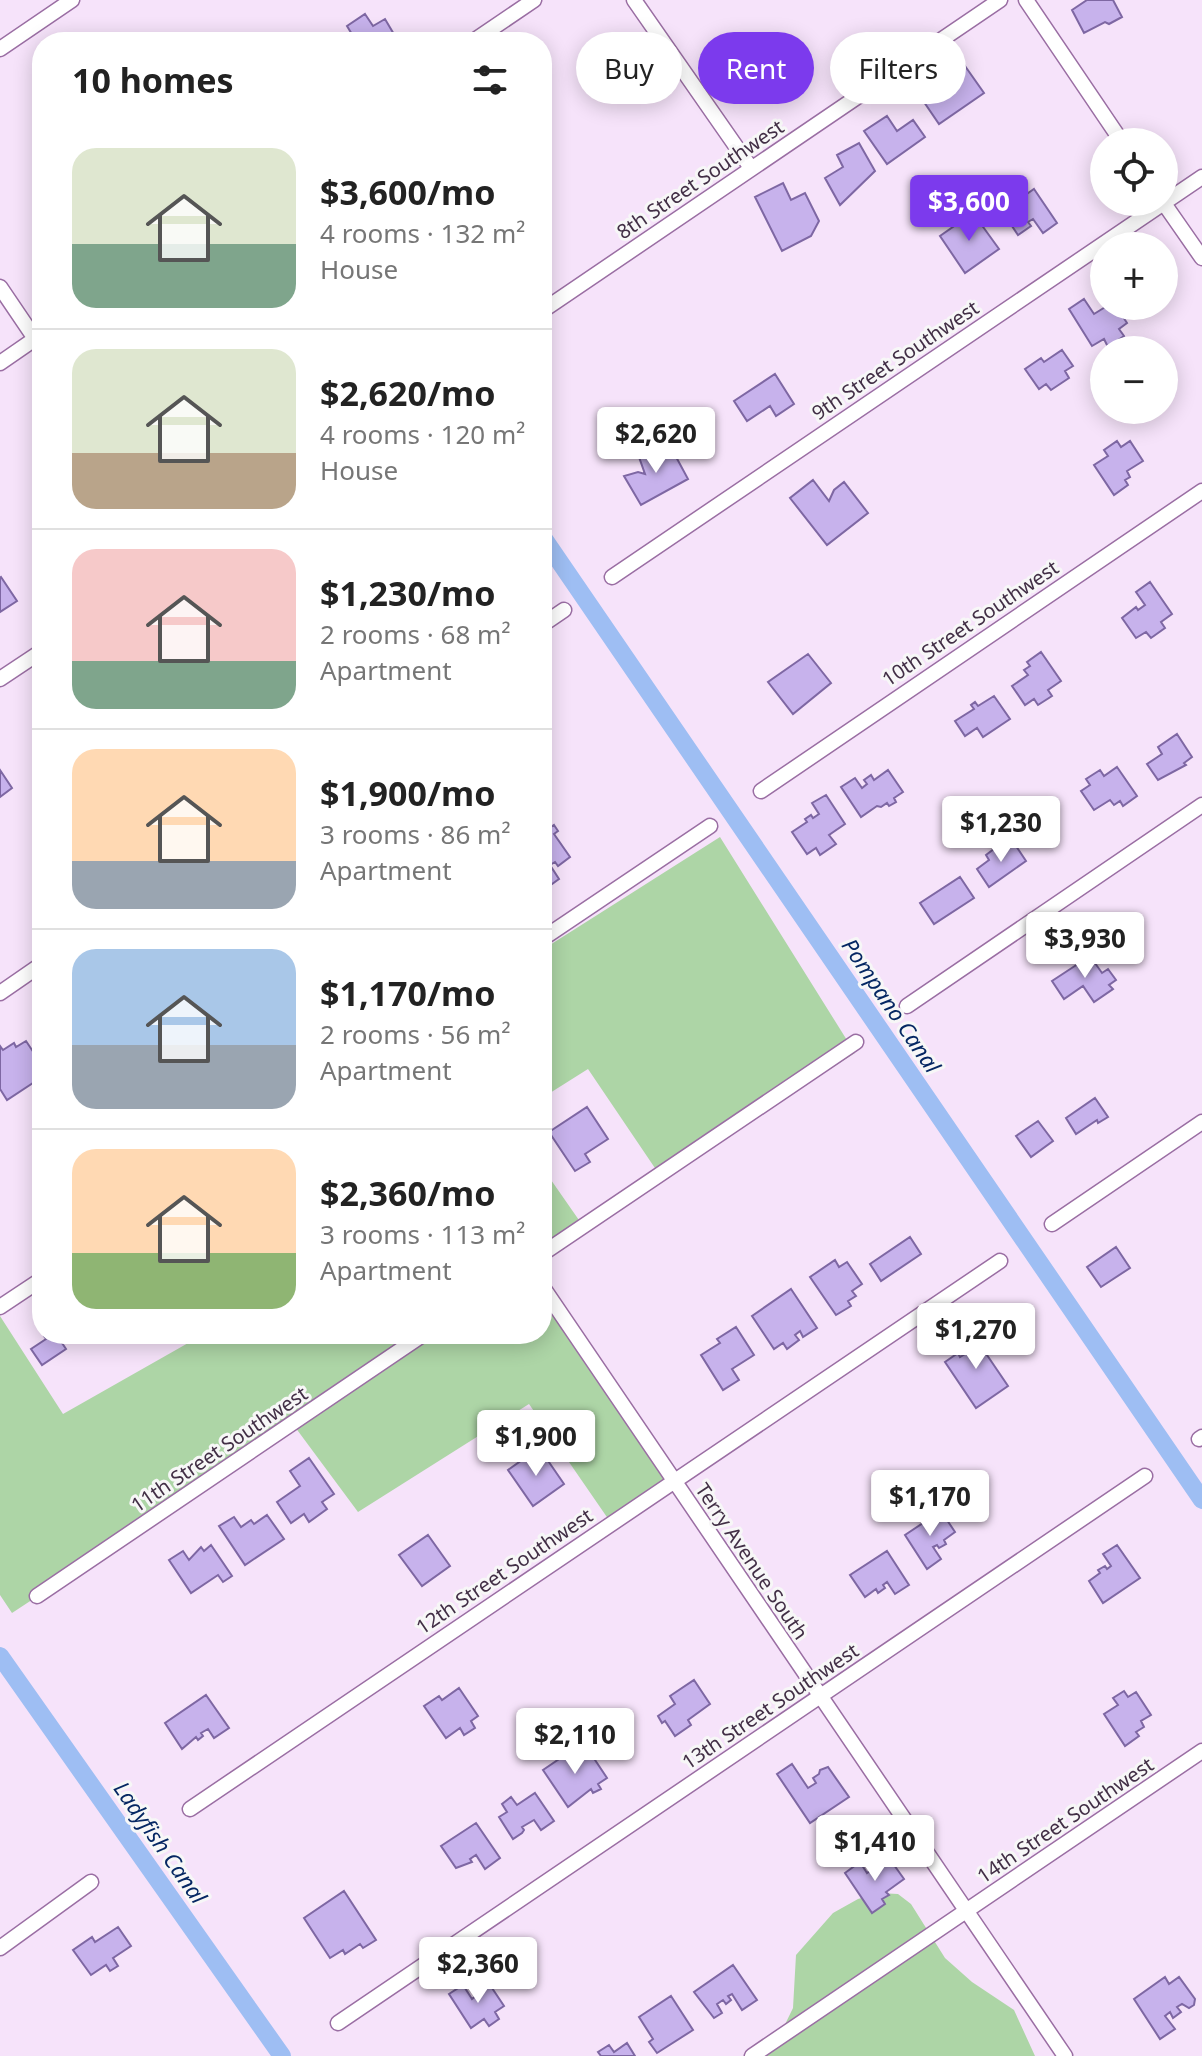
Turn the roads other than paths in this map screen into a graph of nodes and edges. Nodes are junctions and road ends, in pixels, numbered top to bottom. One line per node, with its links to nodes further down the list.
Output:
1 (72, 0): 7 (street)
2 (534, 0): 6 (street)
3 (634, 0): 9 (street)
4 (1000, 0): 9 (street, 8th Street Southwest)
5 (1026, 0): 8 (street)
6 (487, 32)
7 (0, 49)
8 (1113, 128)
9 (751, 168): 16 (street, 8th Street Southwest)
10 (1202, 177): 11 (street, 9th Street Southwest)
11 (1178, 193)
12 (1144, 216): 21 (street, 9th Street Southwest)
13 (1172, 216): 14 (street)
14 (1202, 258)
15 (0, 287): 17 (street)
16 (552, 304)
17 (32, 330)
18 (32, 345): 19 (street)
19 (0, 363)
20 (1202, 491): 26 (street, 10th Street Southwest)
21 (612, 577)
22 (564, 610): 23 (street)
23 (552, 618)
24 (32, 658): 25 (street)
25 (0, 679)
26 (761, 791)
27 (1202, 805): 32 (street)
28 (710, 826): 29 (street)
29 (552, 932)
30 (32, 971): 31 (street)
31 (0, 993)
32 (907, 1006)
33 (856, 1042): 36 (street)
34 (1202, 1122): 35 (street)
35 (1052, 1224)
36 (552, 1247)
37 (1000, 1261): 43 (street, 12th Street Southwest)
38 (32, 1286): 40 (street)
39 (552, 1301): 43 (street, Terry Avenue South)
40 (0, 1307)
41 (409, 1344): 44 (street, 11th Street Southwest)
42 (1145, 1476): 45 (street, 13th Street Southwest)
43 (674, 1480): 45 (street, Terry Avenue South); 47 (street, 12th Street Southwest)
44 (37, 1596)
45 (820, 1697): 49 (street, Terry Avenue South); 51 (street, 13th Street Southwest)
46 (1202, 1751): 49 (street, 14th Street Southwest)
47 (190, 1809)
48 (91, 1882): 50 (street)
49 (967, 1911): 52 (street, 14th Street Southwest); 53 (street, Terry Avenue South)
50 (0, 1948)
51 (338, 2023)
52 (752, 2056)
53 (1065, 2056)

